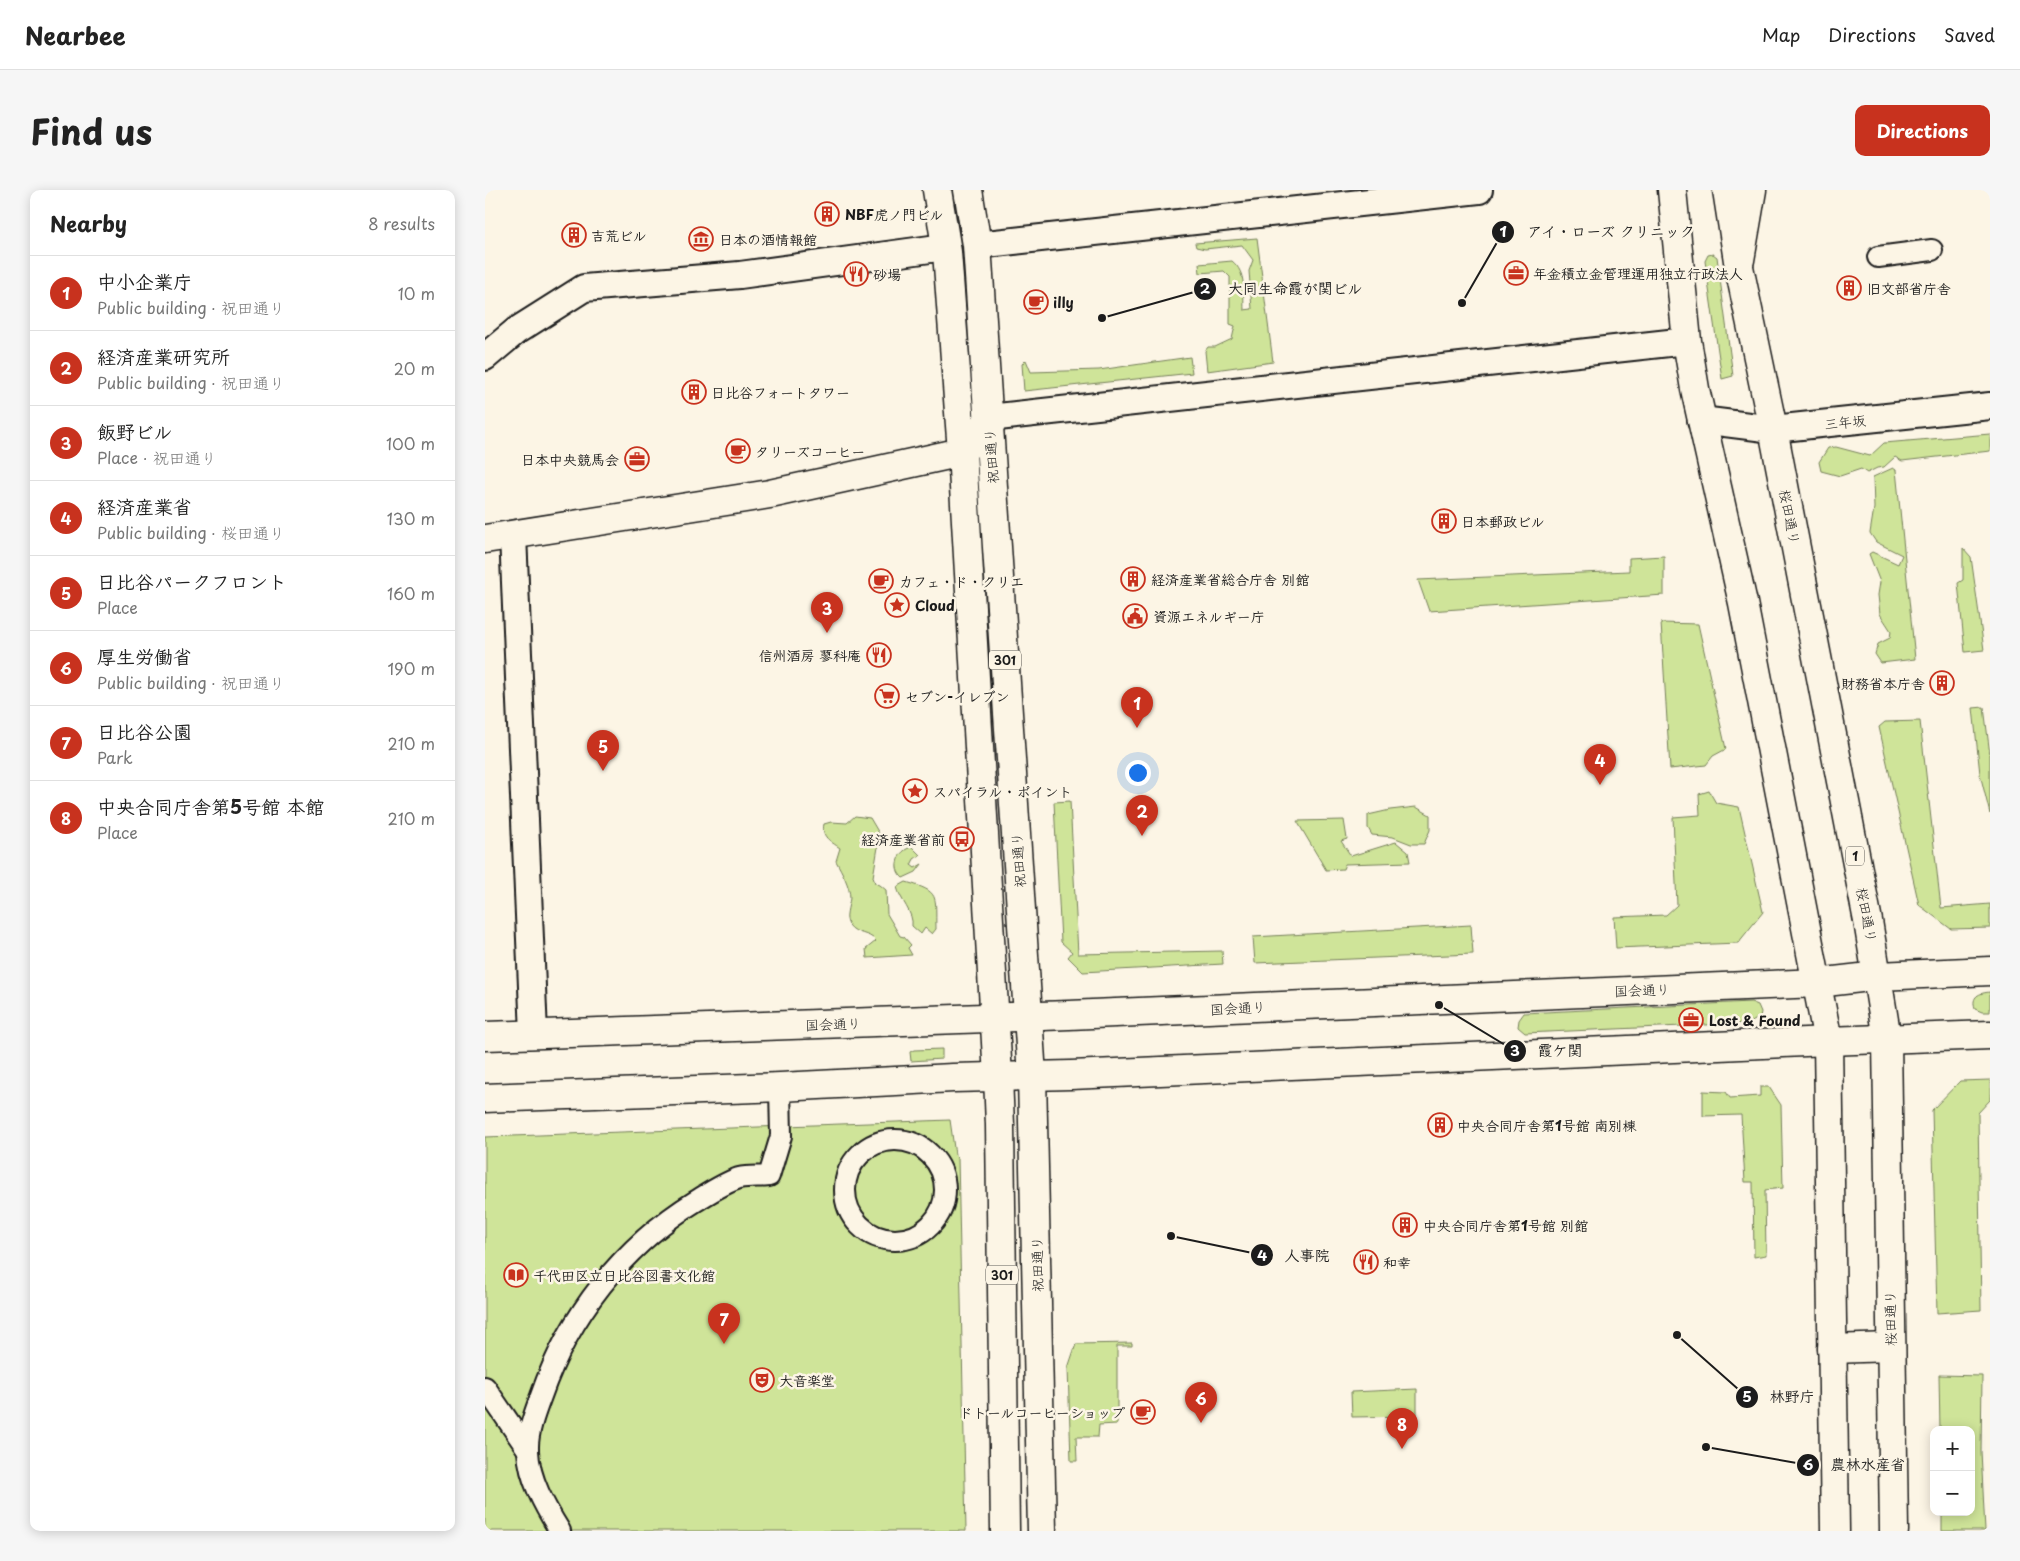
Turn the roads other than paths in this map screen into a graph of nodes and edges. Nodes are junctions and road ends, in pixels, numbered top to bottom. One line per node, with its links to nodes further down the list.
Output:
1 (937, 190): 8 (main road, 祝田通り / 301)
2 (969, 190): 7 (main road, 祝田通り / 301)
3 (1479, 190): 7 (street)
4 (1671, 190): 12 (main road)
5 (1727, 190): 11 (main road, 桜田通り / 1)
6 (1752, 190): 11 (main road)
7 (977, 245): 17 (main road, 祝田通り / 301)
8 (945, 246): 13 (street); 17 (main road, 祝田通り / 301)
9 (1932, 250): 10 (street)
10 (1878, 257)
11 (1739, 267): 16 (main road, 桜田通り / 1)
12 (1687, 341): 15 (main road); 17 (street)
13 (485, 357)
14 (1990, 406): 16 (street, 三年坂)
15 (1701, 420): 16 (street, 三年坂); 22 (main road)
16 (1773, 429): 21 (main road, 桜田通り / 1)
17 (974, 436): 18 (main road); 23 (main road, 祝田通り / 301); 24 (main road, 祝田通り / 301)
18 (513, 535): 19 (main road); 25 (street)
19 (485, 539)
20 (1990, 971): 21 (main road, 国会通り)
21 (1878, 976): 22 (main road, 国会通り); 28 (main road, 桜田通り / 1)
22 (1817, 983): 23 (main road, 国会通り); 29 (main road)
23 (1028, 1017): 24 (main road, 国会通り); 31 (main road, 祝田通り / 301)
24 (995, 1018): 25 (main road, 国会通り); 30 (main road, 祝田通り / 301)
25 (534, 1034): 27 (main road, 国会通り)
26 (1990, 1035): 28 (main road)
27 (485, 1036)
28 (1887, 1039): 29 (main road); 35 (main road, 桜田通り / 1)
29 (1828, 1041): 31 (main road); 36 (main road)
30 (998, 1076): 31 (main road); 32 (main road); 40 (main road, 祝田通り / 301)
31 (1032, 1076): 41 (main road, 祝田通り / 301)
32 (780, 1087): 33 (main road); 38 (street)
33 (485, 1098)
34 (945, 1191): 34 (street)
35 (1891, 1347): 36 (main road); 43 (main road, 桜田通り / 1)
36 (1832, 1349): 42 (main road)
37 (485, 1387): 38 (street)
38 (528, 1450): 39 (street)
39 (559, 1531)
40 (1005, 1531)
41 (1042, 1531)
42 (1835, 1531)
43 (1894, 1531)

